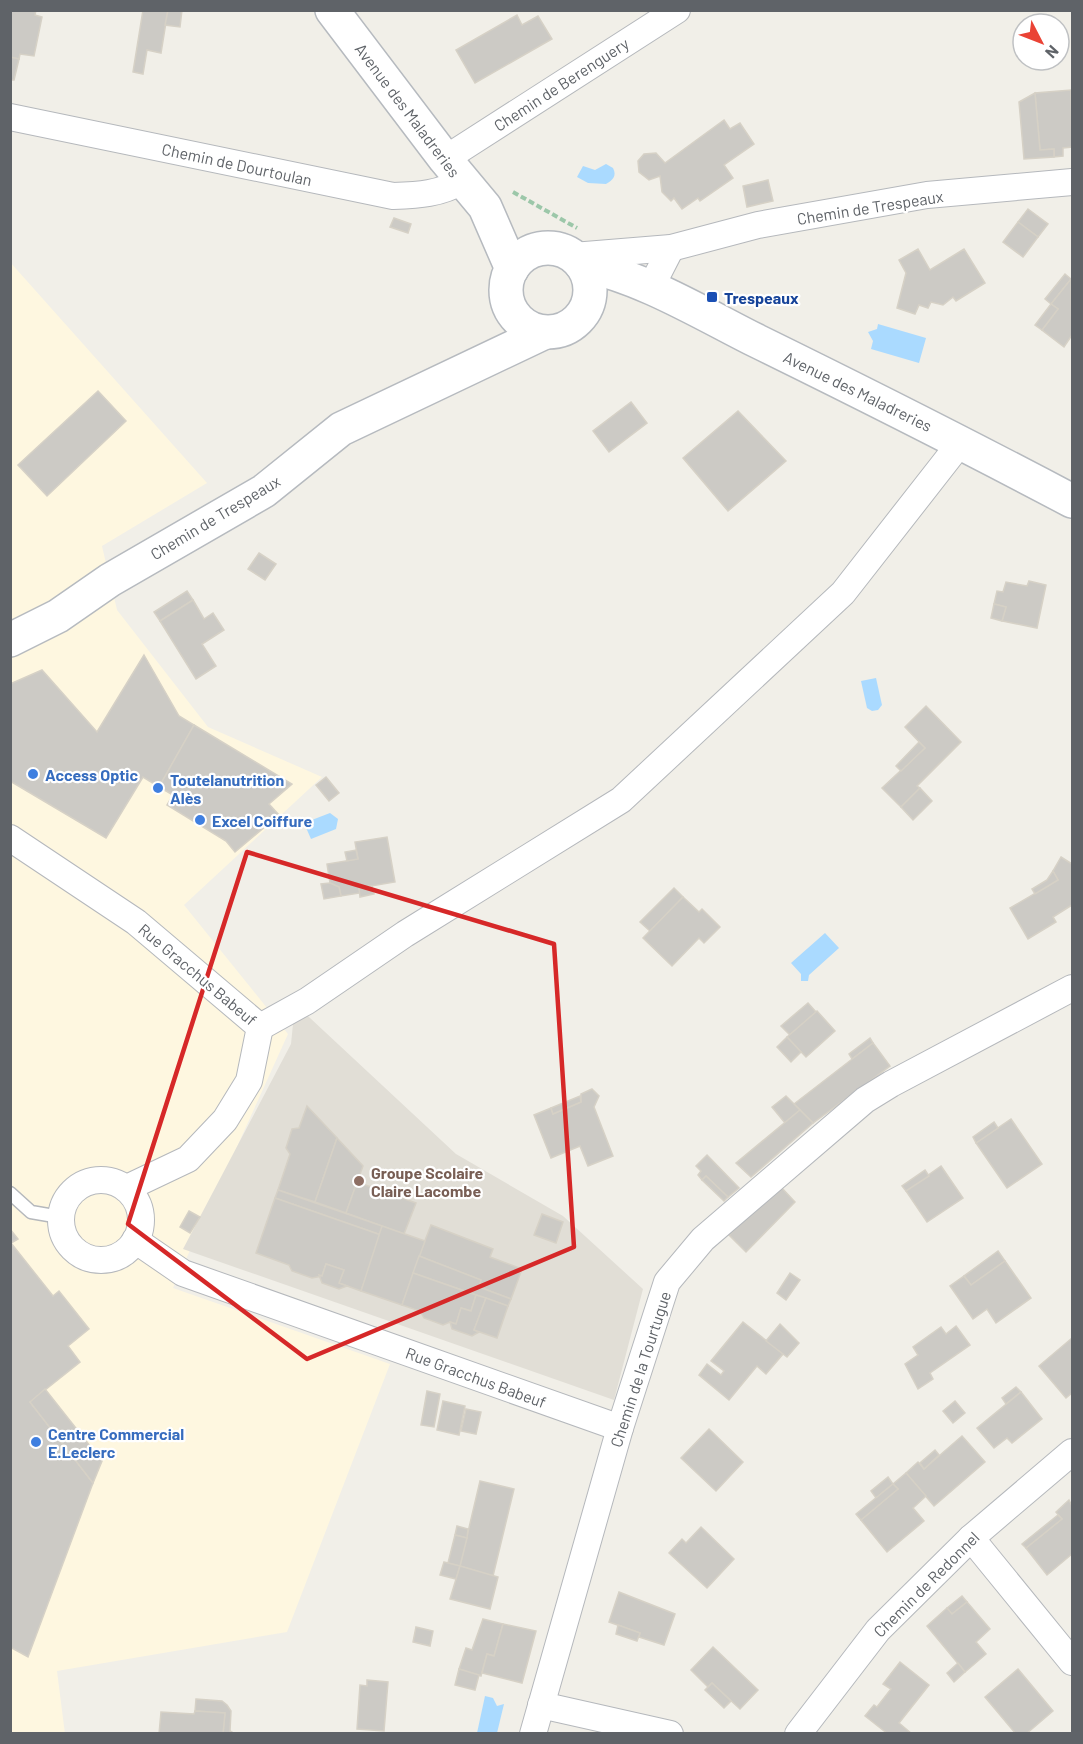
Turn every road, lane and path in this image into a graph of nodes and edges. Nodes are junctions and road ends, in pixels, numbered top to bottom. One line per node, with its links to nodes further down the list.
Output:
1 (332, 10): 5 (street, Avenue des Maladreries)
2 (677, 10): 5 (street, Chemin de Berenguery)
3 (10, 117): 5 (street, Chemin de Dourtoulan)
4 (1072, 182): 6 (street, Chemin de Trespeaux)
5 (468, 187): 7 (street, Avenue des Maladreries); 7 (path); 8 (street, Avenue des Maladreries)
6 (671, 248): 7 (street, Chemin de Trespeaux); 9 (street)
7 (576, 259): 8 (street); 9 (street, Avenue des Maladreries); 11 (street)
8 (512, 268): 10 (street)
9 (646, 287): 13 (street, Avenue des Maladreries)
10 (510, 310): 11 (street); 12 (street)
11 (543, 333): 12 (street, Chemin de Trespeaux)
12 (483, 362): 15 (street, Chemin de Trespeaux)
13 (961, 442): 14 (street, Avenue des Maladreries); 18 (street)
14 (1072, 501)
15 (10, 640)
16 (10, 838): 18 (street, Rue Gracchus Babeuf)
17 (1072, 988): 23 (street, Chemin de la Tourtugue)
18 (260, 1027): 19 (street, Rue Gracchus Babeuf)
19 (128, 1188): 21 (street); 22 (street)
20 (10, 1193): 21 (lane)
21 (60, 1217): 22 (street)
22 (135, 1240): 23 (street, Rue Gracchus Babeuf)
23 (620, 1428): 27 (street, Chemin de la Tourtugue)
24 (1072, 1452): 25 (street, Chemin de Redonnel)
25 (971, 1538): 26 (street); 30 (street, Chemin de Redonnel)
26 (1072, 1662)
27 (541, 1705): 28 (street, Chemin de la Tourtugue); 29 (street)
28 (533, 1734)
29 (670, 1734)
30 (798, 1734)

